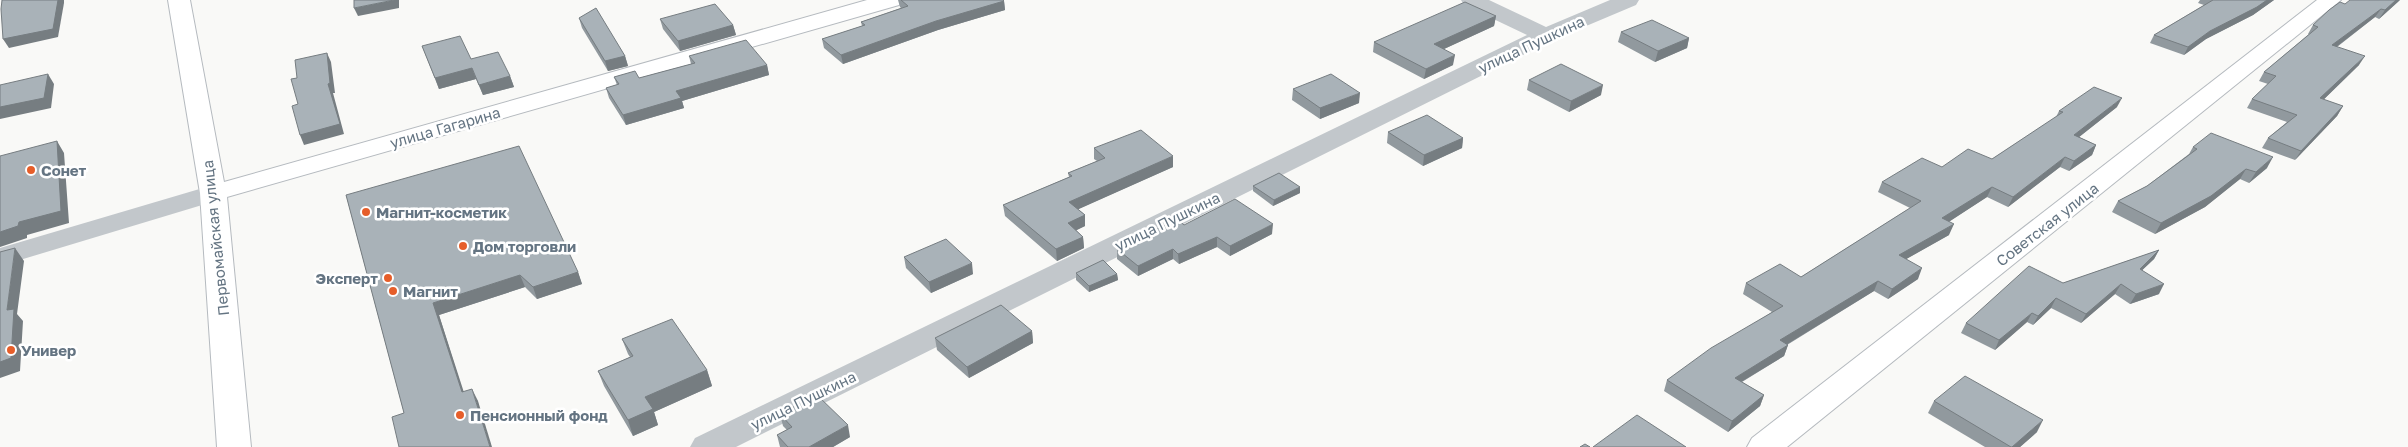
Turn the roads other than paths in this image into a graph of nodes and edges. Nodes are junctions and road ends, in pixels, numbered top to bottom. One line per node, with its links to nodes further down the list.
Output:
1 (179, 0): 7 (street, Первомайская улица)
2 (891, 0): 7 (street, улица Гагарина)
3 (1472, 0): 6 (street)
4 (1628, 0): 6 (street, улица Пушкина)
5 (2330, 0): 11 (street, Советская улица)
6 (1545, 35): 10 (street, улица Пушкина)
7 (213, 193): 8 (street, улица Гагарина); 9 (street, Первомайская улица)
8 (0, 256)
9 (234, 447)
10 (707, 447)
11 (1764, 447)

